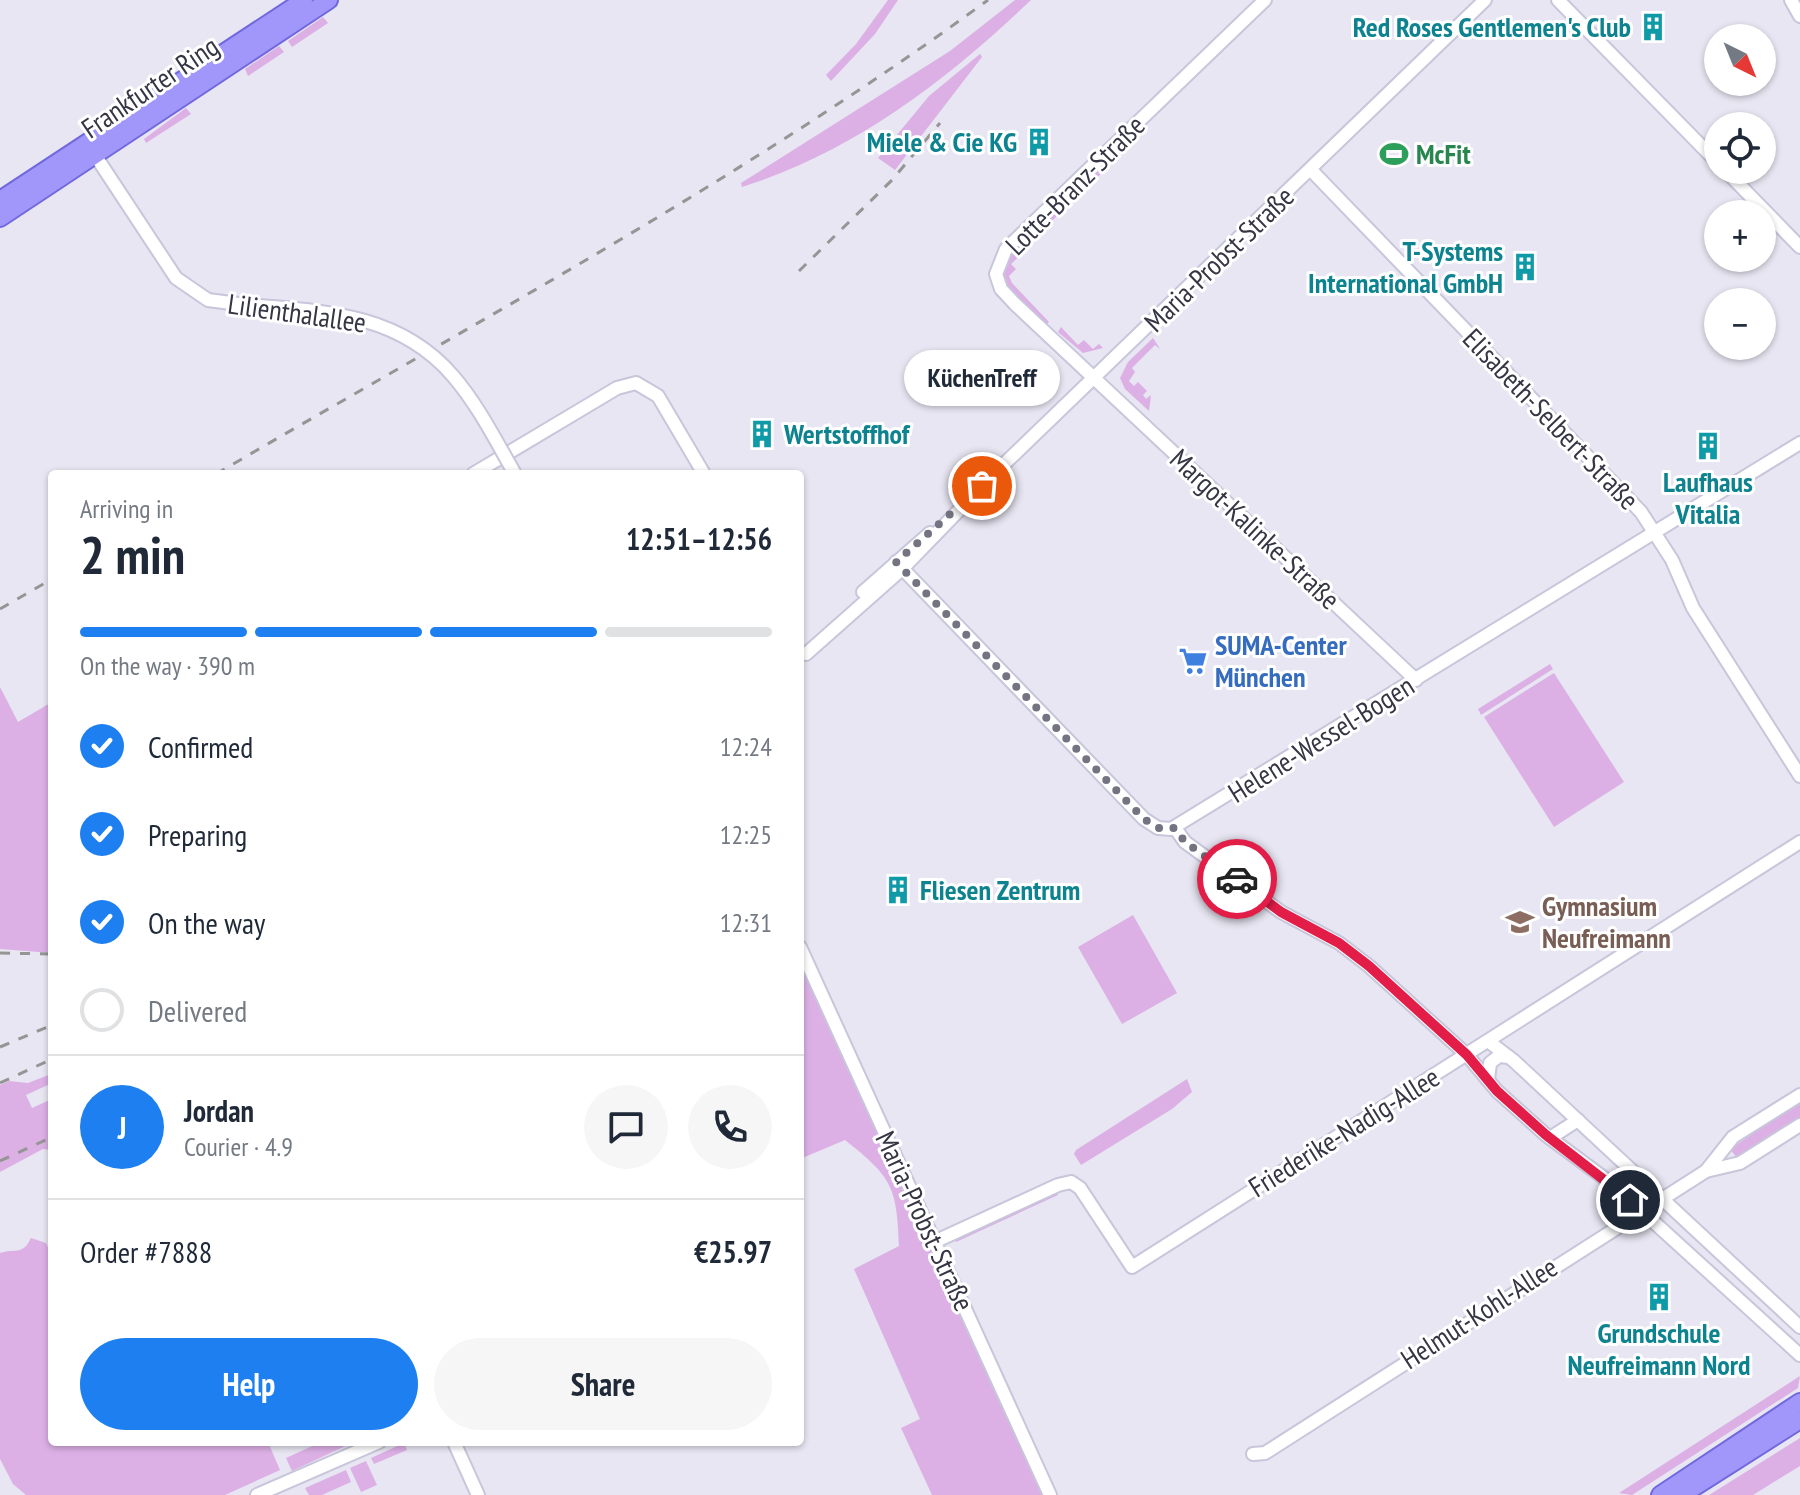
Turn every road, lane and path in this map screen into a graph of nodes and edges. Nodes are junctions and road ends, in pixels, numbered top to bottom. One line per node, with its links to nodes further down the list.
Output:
1 (304, 0): 6 (main road, Frankfurter Ring)
2 (329, 0): 6 (main road, Frankfurter Ring)
3 (1265, 0): 13 (street, Lotte-Branz-Straße)
4 (1485, 0): 8 (street, Maria-Probst-Straße)
5 (1558, 0): 7 (street)
6 (91, 149): 10 (main road, Frankfurter Ring); 11 (main road, Frankfurter Ring); 16 (street, Lilienthalallee, bridge)
7 (1704, 149)
8 (1311, 170): 13 (street, Maria-Probst-Straße); 18 (street, Elisabeth-Selbert-Straße)
9 (1739, 184): 12 (street)
10 (0, 200)
11 (0, 218)
12 (1800, 247)
13 (1094, 378): 19 (street, Maria-Probst-Straße); 21 (street, Margot-Kalinke-Straße)
14 (1800, 443): 18 (street, Helene-Wessel-Bogen)
15 (480, 470): 17 (street)
16 (513, 470)
17 (702, 470)
18 (1655, 532): 21 (street, Helene-Wessel-Bogen); 22 (street, Elisabeth-Selbert-Straße)
19 (899, 565): 20 (street, Maria-Probst-Straße); 23 (street)
20 (804, 657)
21 (1416, 680): 23 (street, Helene-Wessel-Bogen)
22 (1800, 776)
23 (1175, 828): 27 (street)
24 (1800, 842): 26 (street, Friederike-Nadig-Allee)
25 (804, 956): 37 (street, Maria-Probst-Straße)
26 (1488, 1041): 27 (street, Friederike-Nadig-Allee); 28 (street)
27 (1467, 1055): 29 (street); 37 (street, Friederike-Nadig-Allee)
28 (1509, 1057): 29 (street); 31 (street)
29 (1488, 1080): 33 (street)
30 (1800, 1095): 34 (street, Helmut-Kohl-Allee)
31 (1578, 1120): 33 (street); 35 (street)
32 (1800, 1125): 34 (street, Helmut-Kohl-Allee)
33 (1550, 1138): 36 (street)
34 (1706, 1171): 35 (street, Helmut-Kohl-Allee)
35 (1662, 1199): 36 (street, Helmut-Kohl-Allee); 38 (street)
36 (1642, 1210): 39 (street); 44 (street, Helmut-Kohl-Allee)
37 (934, 1242): 48 (street, Maria-Probst-Straße)
38 (1800, 1327)
39 (1800, 1355)
40 (1800, 1402): 49 (main road)
41 (1800, 1420): 50 (main road)
42 (371, 1446): 45 (street)
43 (456, 1446): 47 (street)
44 (1253, 1454)
45 (286, 1489): 46 (street)
46 (257, 1495)
47 (478, 1495)
48 (1050, 1495)
49 (1660, 1495)
50 (1682, 1495)

